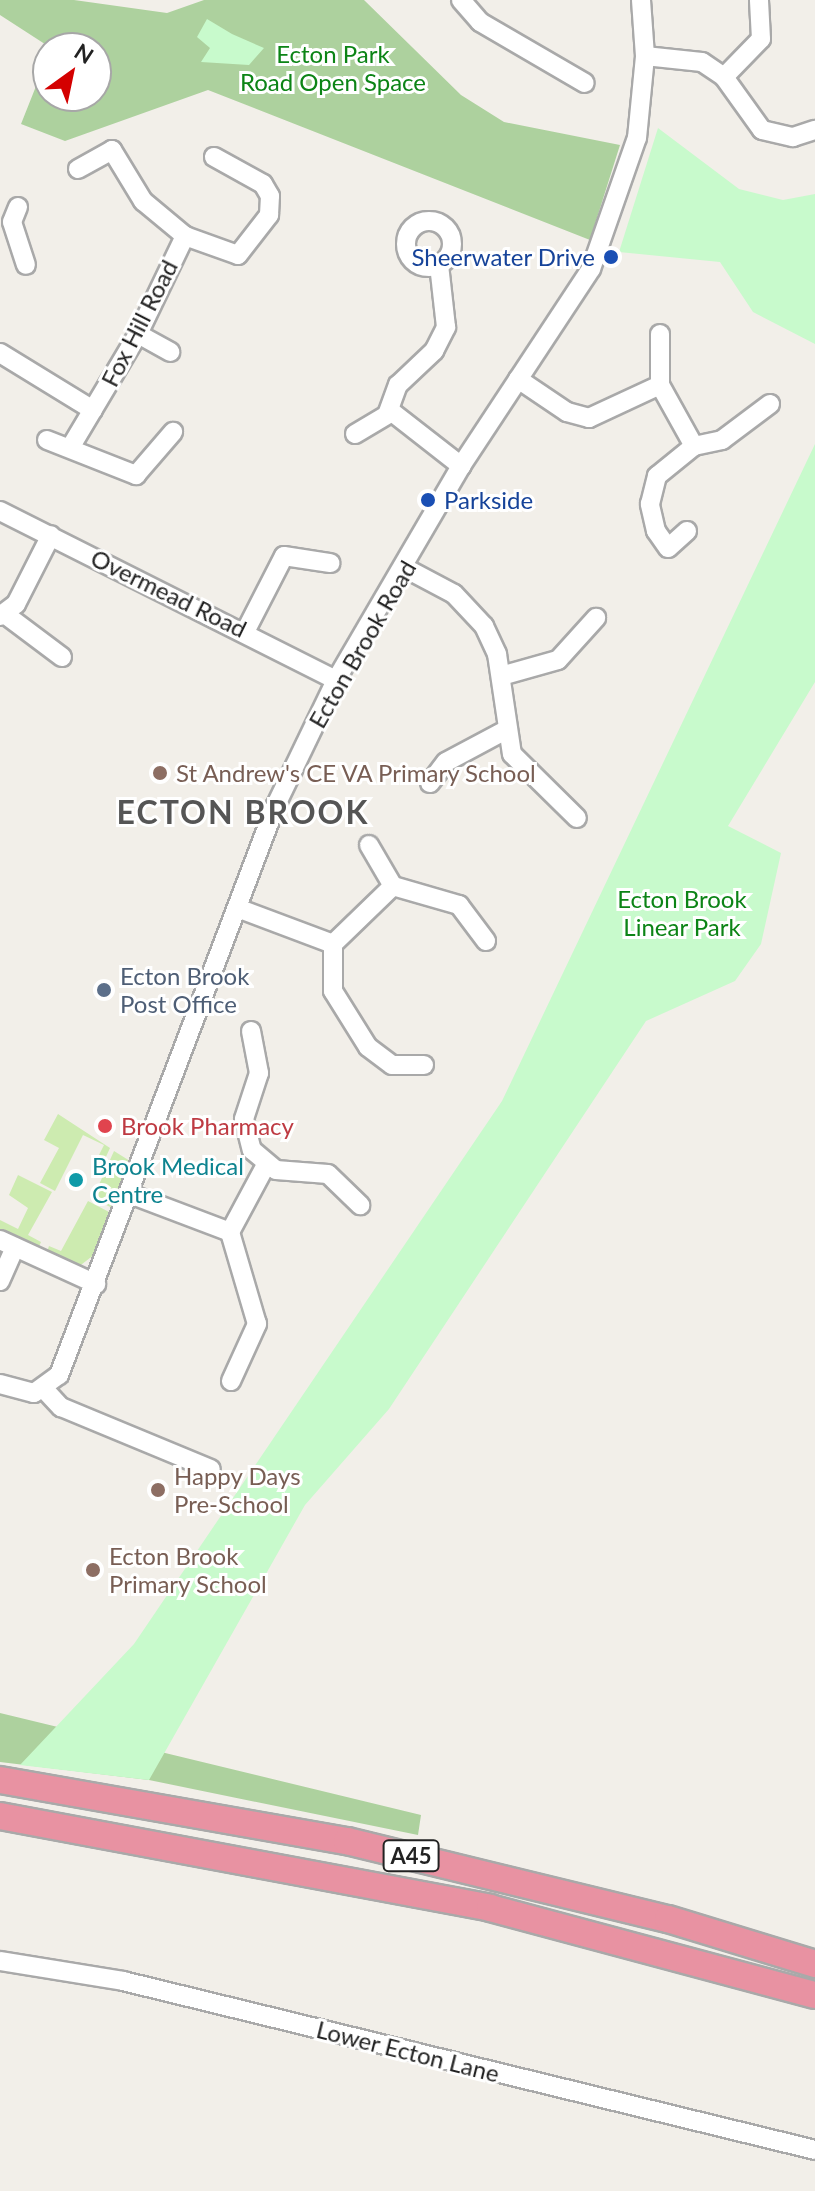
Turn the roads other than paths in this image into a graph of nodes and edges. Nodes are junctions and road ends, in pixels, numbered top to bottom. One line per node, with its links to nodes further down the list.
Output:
1 (461, 0): 6 (street)
2 (641, 0): 4 (street, Ecton Brook Road)
3 (759, 0): 5 (street)
4 (645, 56): 5 (street); 18 (street, Ecton Brook Road)
5 (724, 77): 7 (street)
6 (585, 83)
7 (815, 130)
8 (214, 157): 11 (street)
9 (78, 169): 11 (street)
10 (10, 215): 12 (street)
11 (185, 236): 14 (street, Fox Hill Road)
12 (26, 265)
13 (439, 265): 22 (street)
14 (138, 334): 16 (street); 21 (street, Fox Hill Road)
15 (660, 334): 19 (street)
16 (170, 352)
17 (3, 362): 21 (street, Fox Hill Road)
18 (518, 379): 19 (street); 28 (street, Ecton Brook Road)
19 (660, 385): 26 (street)
20 (770, 404): 26 (street)
21 (93, 410): 27 (street, Fox Hill Road)
22 (388, 412): 24 (street); 28 (street)
23 (173, 432): 27 (street)
24 (355, 434)
25 (47, 440): 27 (street)
26 (694, 446): 30 (street)
27 (70, 448)
28 (461, 466): 35 (street, Ecton Brook Road)
29 (0, 511): 31 (street, Overmead Road)
30 (687, 531)
31 (51, 535): 36 (street); 38 (street, Overmead Road)
32 (290, 536): 33 (street)
33 (284, 556): 34 (street); 38 (street)
34 (330, 563)
35 (405, 568): 40 (street); 41 (street, Ecton Brook Road)
36 (3, 616): 39 (street)
37 (596, 618): 40 (street)
38 (246, 630): 41 (street, Overmead Road)
39 (62, 657)
40 (501, 676): 42 (street)
41 (336, 680): 47 (street, Ecton Brook Road)
42 (504, 731): 43 (street); 44 (street)
43 (430, 783)
44 (577, 818)
45 (369, 845): 46 (street)
46 (393, 886): 48 (street); 49 (street)
47 (240, 909): 49 (street); 53 (street, Ecton Brook Road)
48 (486, 941)
49 (333, 944): 51 (street)
50 (251, 1031): 52 (street)
51 (424, 1065)
52 (266, 1165): 54 (street); 55 (street)
53 (130, 1194): 55 (street); 58 (street, Ecton Brook Road)
54 (360, 1205)
55 (230, 1232): 59 (street)
56 (7, 1244): 57 (street); 58 (street)
57 (0, 1281)
58 (96, 1284): 61 (street, Ecton Brook Road)
59 (231, 1381)
60 (0, 1384): 61 (street)
61 (44, 1389): 62 (street)
62 (211, 1469)
63 (0, 1780): 66 (highway, A45)
64 (0, 1816): 67 (highway, A45)
65 (0, 1961): 68 (street, Lower Ecton Lane)
66 (815, 1964)
67 (815, 1995)
68 (815, 2150)

